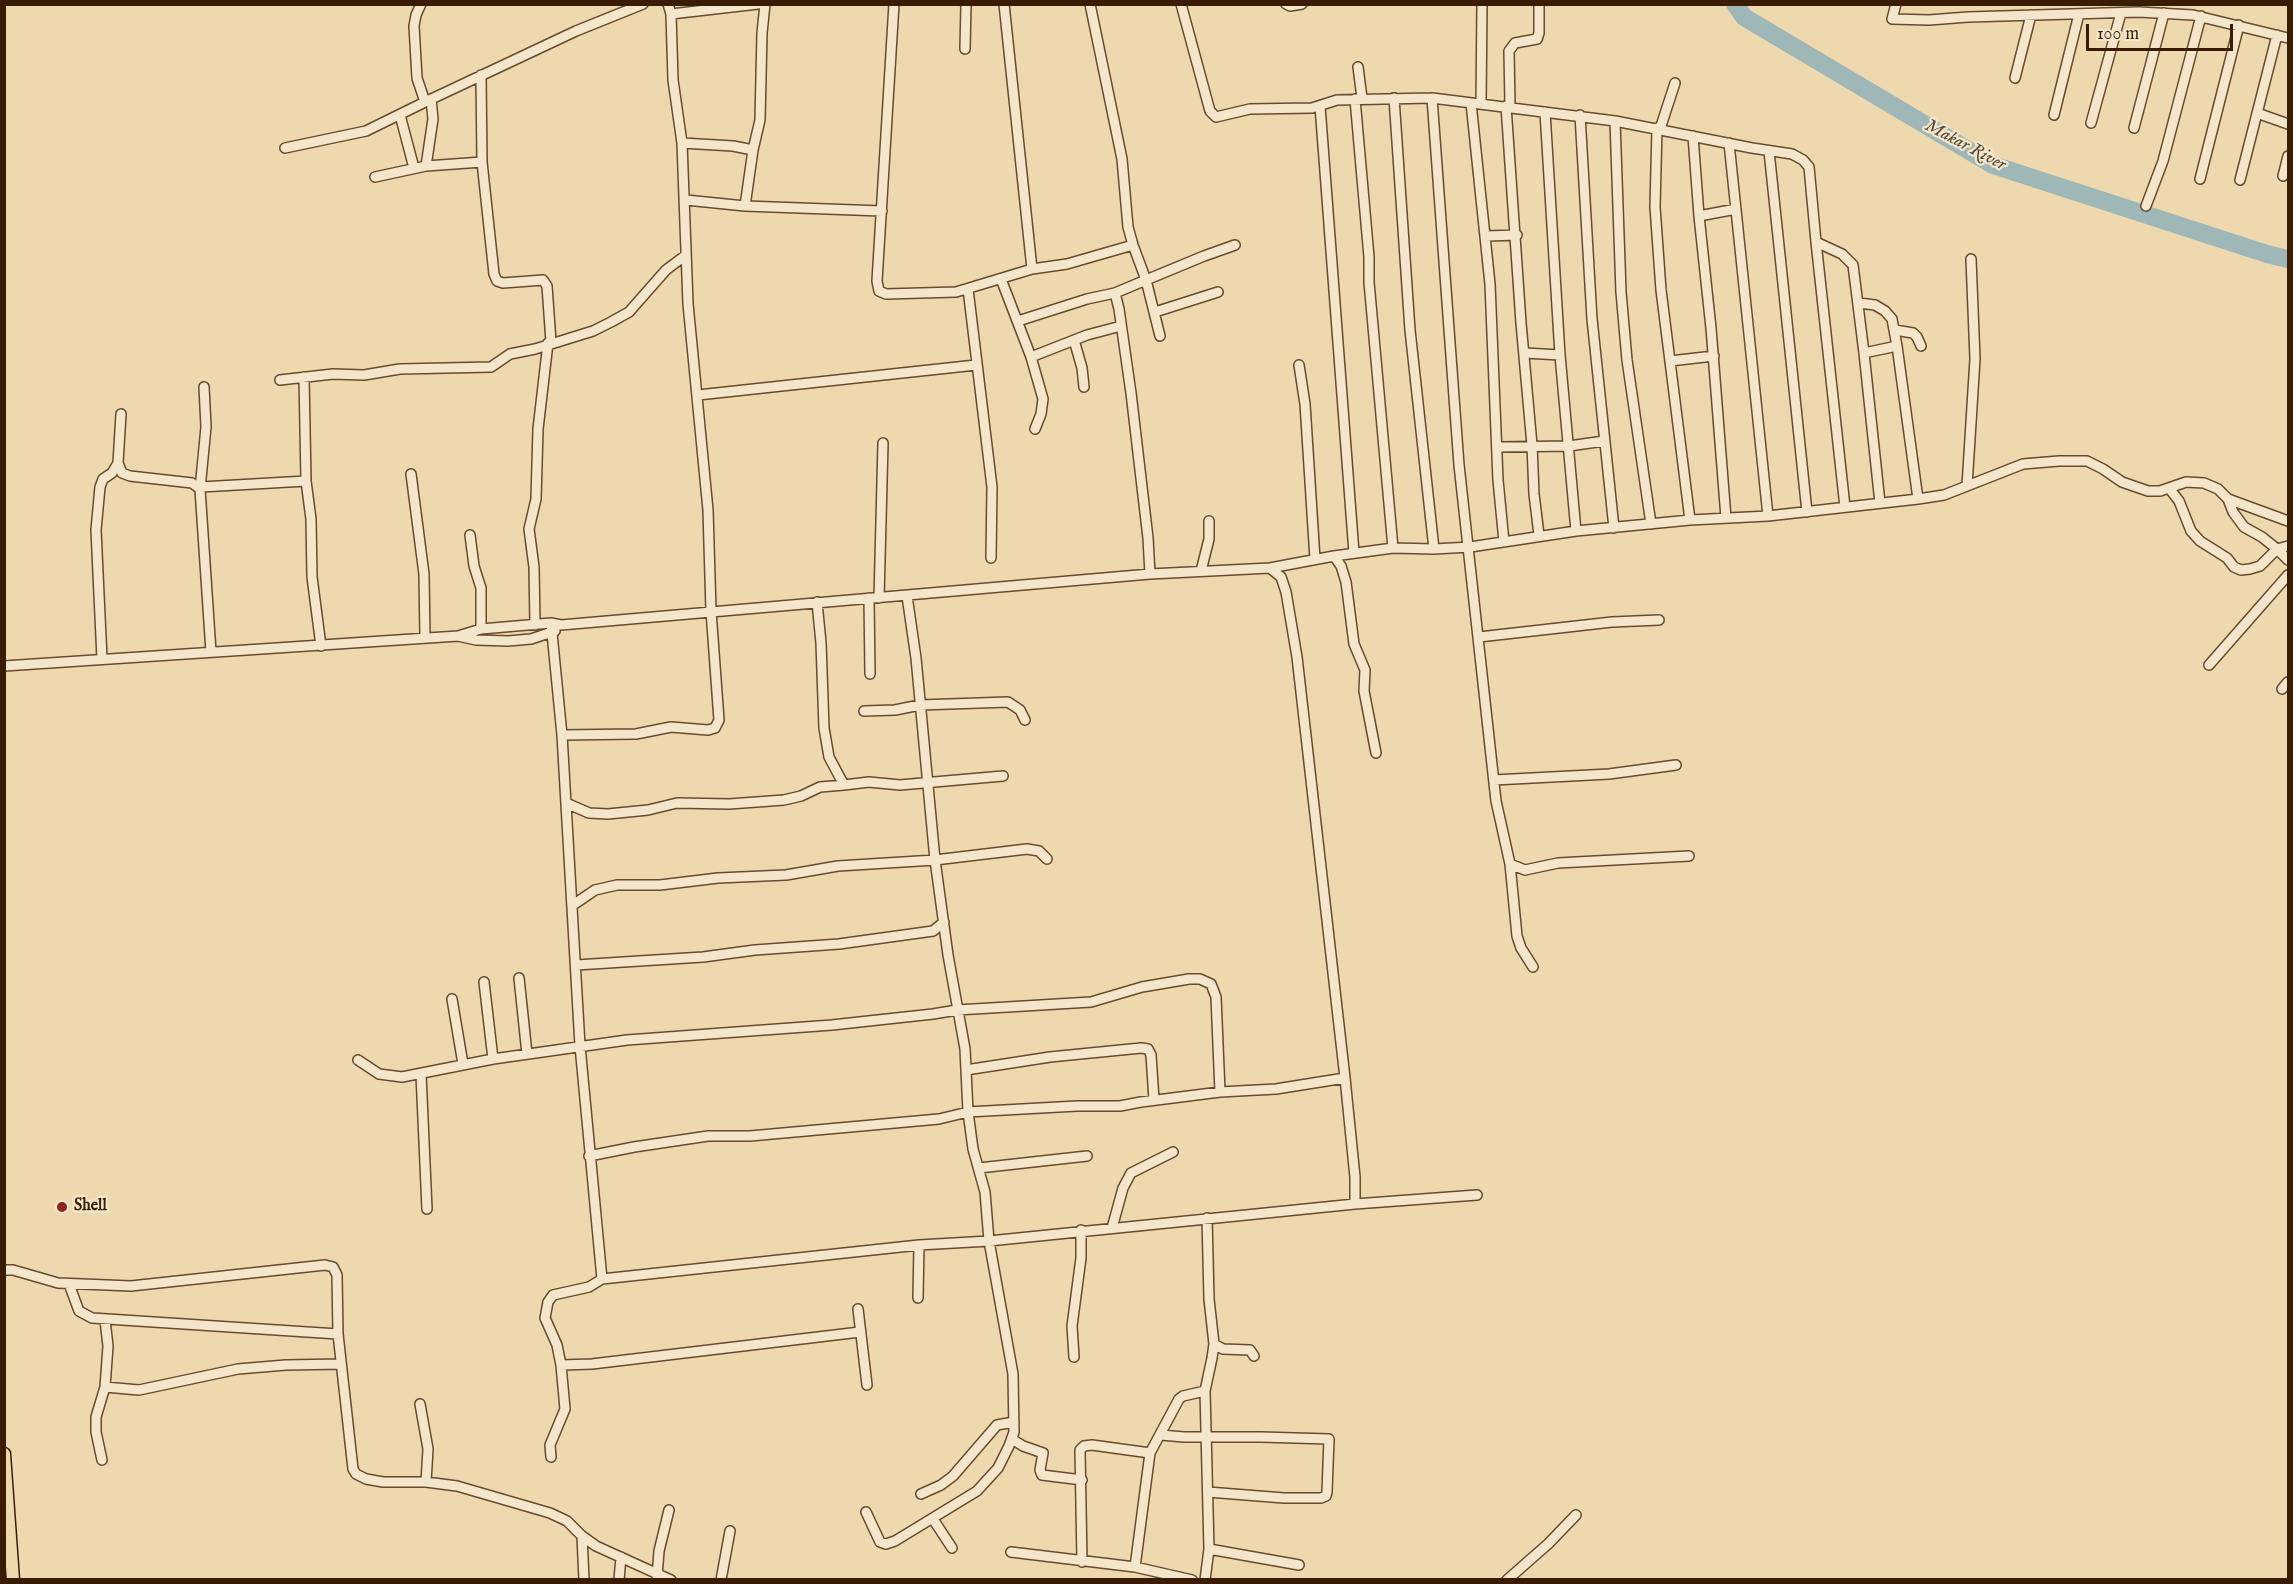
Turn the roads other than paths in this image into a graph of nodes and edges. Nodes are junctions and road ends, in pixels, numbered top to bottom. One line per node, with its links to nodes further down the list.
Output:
1 (421, 4): 33 (street)
2 (643, 4): 27 (street)
3 (758, 4): 15 (street)
4 (765, 4): 52 (street)
5 (894, 4): 66 (street)
6 (966, 4): 25 (street)
7 (1004, 4): 75 (street)
8 (1090, 4): 71 (street)
9 (1181, 4): 36 (street)
10 (1286, 4): 11 (street)
11 (1302, 4)
12 (1482, 4): 35 (street)
13 (1539, 4): 37 (street)
14 (1896, 4): 20 (street)
15 (720, 7): 16 (street)
16 (669, 9): 50 (street)
17 (2121, 13): 18 (street); 19 (street); 44 (street)
18 (2164, 13): 21 (street); 47 (street)
19 (2079, 14): 20 (street); 42 (street)
20 (2031, 15): 28 (street)
21 (2200, 16): 22 (street); 64 (street)
22 (2239, 25): 23 (street); 60 (street)
23 (2277, 35): 24 (street); 39 (street)
24 (2289, 38)
25 (965, 49)
26 (1358, 67): 30 (street)
27 (481, 75): 33 (street); 55 (street)
28 (2015, 78)
29 (1675, 83): 46 (street)
30 (1359, 98): 31 (street); 36 (street); 137 (street)
31 (1394, 98): 32 (street); 138 (street)
32 (1432, 98): 34 (street); 136 (street)
33 (428, 100): 40 (street); 56 (street)
34 (1471, 103): 35 (street); 69 (street)
35 (1481, 104): 37 (street)
36 (1320, 106): 140 (street)
37 (1508, 106): 38 (street); 68 (street)
38 (1545, 112): 41 (street); 93 (street)
39 (2257, 113): 45 (street); 61 (street)
40 (400, 115): 51 (street); 57 (street)
41 (1580, 115): 43 (street); 106 (street)
42 (2054, 115)
43 (1615, 121): 46 (street); 129 (street)
44 (2091, 123)
45 (2289, 124)
46 (1659, 128): 48 (street); 96 (street)
47 (2134, 128)
48 (1694, 136): 49 (street); 67 (street)
49 (1730, 142): 53 (street); 65 (street)
50 (682, 143): 52 (street); 62 (street)
51 (285, 148)
52 (753, 150): 63 (street)
53 (1769, 152): 70 (street); 123 (street)
54 (2289, 156): 58 (street)
55 (482, 162): 56 (street); 88 (street)
56 (426, 166): 57 (street)
57 (414, 168): 59 (street)
58 (2283, 176)
59 (375, 177)
60 (2200, 179)
61 (2240, 180)
62 (686, 200): 63 (street); 73 (street)
63 (745, 206): 66 (street)
64 (2146, 206)
65 (1736, 209): 67 (street); 124 (street)
66 (882, 211): 78 (street)
67 (1699, 216): 94 (street)
68 (1517, 235): 69 (street); 91 (street)
69 (1486, 236): 110 (street)
70 (1816, 242): 81 (street); 122 (street)
71 (1133, 245): 75 (street); 77 (street)
72 (1235, 245): 77 (street)
73 (686, 255): 88 (street); 103 (street)
74 (1971, 259): 116 (street)
75 (1032, 269): 76 (street)
76 (1001, 279): 78 (street); 83 (street)
77 (1146, 280): 80 (street); 82 (street)
78 (968, 290): 97 (street)
79 (1218, 292): 82 (street)
80 (1115, 293): 83 (street); 84 (street)
81 (1863, 303): 85 (street); 92 (street)
82 (1155, 312): 86 (street)
83 (1018, 321): 95 (street)
84 (1121, 326): 87 (street); 148 (street)
85 (1895, 330): 89 (street); 90 (street)
86 (1160, 336)
87 (1074, 340): 95 (street); 102 (street)
88 (550, 343): 99 (street); 156 (street)
89 (1897, 346): 92 (street); 119 (street)
90 (1921, 346)
91 (1525, 353): 93 (street); 108 (street)
92 (1864, 353): 121 (street)
93 (1560, 355): 109 (street)
94 (1714, 356): 96 (street); 125 (street)
95 (1031, 357): 105 (street)
96 (1670, 361): 126 (street)
97 (976, 365): 103 (street); 142 (street)
98 (1299, 365): 143 (street)
99 (304, 377): 100 (street); 115 (street)
100 (280, 380)
101 (204, 387): 117 (street)
102 (1084, 387)
103 (698, 395): 154 (street)
104 (121, 414): 111 (street)
105 (1035, 429)
106 (1604, 441): 109 (street); 130 (street)
107 (883, 442): 152 (street)
108 (1532, 445): 109 (street); 110 (street); 133 (street)
109 (1569, 446): 131 (street)
110 (1497, 447): 134 (street)
111 (118, 463): 112 (street); 113 (street)
112 (112, 473): 113 (street); 164 (street)
113 (124, 474): 117 (street)
114 (411, 474): 161 (street)
115 (306, 481): 117 (street); 162 (street)
116 (1967, 486): 118 (street); 119 (street)
117 (201, 488): 163 (street)
118 (2169, 488): 120 (street); 139 (street)
119 (1918, 499): 121 (street)
120 (2228, 499): 128 (street); 139 (street)
121 (1880, 503): 122 (street)
122 (1845, 507): 123 (street)
123 (1807, 512): 124 (street)
124 (1768, 516): 125 (street)
125 (1726, 518): 126 (street)
126 (1690, 520): 129 (street)
127 (1209, 521): 147 (street)
128 (2289, 521)
129 (1651, 524): 130 (street)
130 (1614, 528): 131 (street)
131 (1576, 531): 133 (street)
132 (470, 535): 158 (street)
133 (1539, 536): 134 (street)
134 (1504, 542): 136 (street)
135 (2289, 546): 139 (street)
136 (1470, 547): 138 (street); 160 (street)
137 (1393, 548): 138 (street); 140 (street)
138 (1434, 549)
139 (2277, 549): 144 (street)
140 (1354, 552): 141 (street)
141 (1334, 556): 143 (street); 172 (street)
142 (991, 558)
143 (1315, 559): 145 (street)
144 (2289, 560)
145 (1284, 565): 146 (street); 150 (street)
146 (1270, 568): 147 (street); 150 (street)
147 (1201, 571): 148 (street)
148 (1150, 574): 151 (street)
149 (2289, 575): 165 (street)
150 (1281, 577): 200 (street)
151 (908, 596): 152 (street); 168 (street)
152 (874, 598): 153 (street); 167 (street)
153 (817, 602): 154 (street); 177 (street)
154 (711, 611): 157 (street); 171 (street)
155 (1659, 620): 160 (street)
156 (535, 625): 157 (street); 158 (street)
157 (555, 627): 159 (street); 171 (street)
158 (482, 629): 159 (street)
159 (458, 636): 161 (street)
160 (1479, 637): 175 (street)
161 (425, 638): 162 (street)
162 (321, 646): 163 (street)
163 (211, 652): 164 (street)
164 (102, 659): 166 (street)
165 (2209, 665)
166 (4, 666)
167 (870, 674)
168 (920, 705): 169 (street); 170 (street); 176 (street)
169 (864, 711)
170 (1025, 720)
171 (562, 735): 178 (street)
172 (1376, 753)
173 (1676, 765): 175 (street)
174 (1003, 776): 176 (street)
175 (1494, 780): 182 (street)
176 (929, 782): 177 (street); 181 (street)
177 (844, 785): 178 (street)
178 (566, 803): 183 (street)
179 (1689, 856): 182 (street)
180 (1047, 859): 181 (street)
181 (935, 860): 183 (street); 184 (street)
182 (1510, 864): 188 (street)
183 (573, 905): 187 (street)
184 (944, 922): 185 (street); 186 (street)
185 (933, 931): 186 (street); 187 (street)
186 (946, 941): 192 (street)
187 (576, 965): 193 (street)
188 (1533, 967)
189 (519, 978): 194 (street)
190 (484, 982): 195 (street)
191 (452, 999): 197 (street)
192 (958, 1014): 193 (street); 198 (street); 201 (street)
193 (580, 1046): 194 (street); 205 (street)
194 (527, 1054): 195 (street)
195 (493, 1059): 197 (street)
196 (358, 1060): 199 (street)
197 (463, 1064): 199 (street)
198 (966, 1070): 202 (street); 203 (street)
199 (421, 1074): 210 (street)
200 (1346, 1078): 201 (street); 209 (street)
201 (1220, 1092): 202 (street)
202 (1154, 1100): 203 (street)
203 (968, 1112): 205 (street); 207 (street)
204 (1173, 1152): 212 (street)
205 (589, 1156): 217 (street)
206 (1087, 1156): 207 (street)
207 (979, 1168): 214 (street)
208 (1477, 1195): 209 (street)
209 (1355, 1204): 211 (street)
210 (427, 1209)
211 (1207, 1218): 212 (street); 224 (street)
212 (1112, 1228): 213 (street)
213 (1081, 1230): 214 (street); 226 (street)
214 (989, 1241): 215 (street); 233 (street)
215 (919, 1245): 217 (street); 219 (street)
216 (4, 1270): 218 (street)
217 (602, 1279): 228 (street)
218 (69, 1284): 221 (street); 223 (street)
219 (918, 1298)
220 (858, 1309): 222 (street)
221 (105, 1320): 223 (street); 230 (street)
222 (860, 1332): 228 (street); 229 (street)
223 (338, 1334): 227 (street)
224 (1214, 1344): 225 (street); 231 (street)
225 (1254, 1356)
226 (1074, 1357)
227 (341, 1364): 230 (street); 242 (street)
228 (561, 1365): 239 (street)
229 (867, 1385)
230 (105, 1387): 240 (street)
231 (1205, 1391): 234 (street); 235 (street)
232 (420, 1404): 242 (street)
233 (1014, 1422): 236 (street); 244 (street)
234 (1161, 1435): 235 (street); 237 (street)
235 (1204, 1437): 243 (street); 243 (street)
236 (1012, 1439): 241 (street); 248 (street)
237 (1150, 1453): 241 (street); 257 (street)
238 (4, 1454): 259 (main road)
239 (551, 1457)
240 (102, 1460)
241 (1082, 1480): 255 (street)
242 (426, 1482): 250 (street)
243 (1208, 1492): 252 (street)
244 (921, 1494)
245 (669, 1509): 258 (street)
246 (866, 1512): 248 (street)
247 (1576, 1515): 266 (street)
248 (933, 1520): 251 (street)
249 (730, 1531): 263 (street)
250 (582, 1536): 254 (street); 260 (street)
251 (952, 1548)
252 (1209, 1549): 256 (street); 265 (street)
253 (1011, 1552): 255 (street)
254 (621, 1557): 258 (street); 261 (street)
255 (1082, 1562): 257 (street)
256 (1299, 1565)
257 (1134, 1567): 264 (street)
258 (657, 1577): 262 (street)
259 (13, 1580)
260 (584, 1580)
261 (619, 1580)
262 (671, 1580)
263 (721, 1580)
264 (1192, 1580)
265 (1205, 1580)
266 (1507, 1580)

